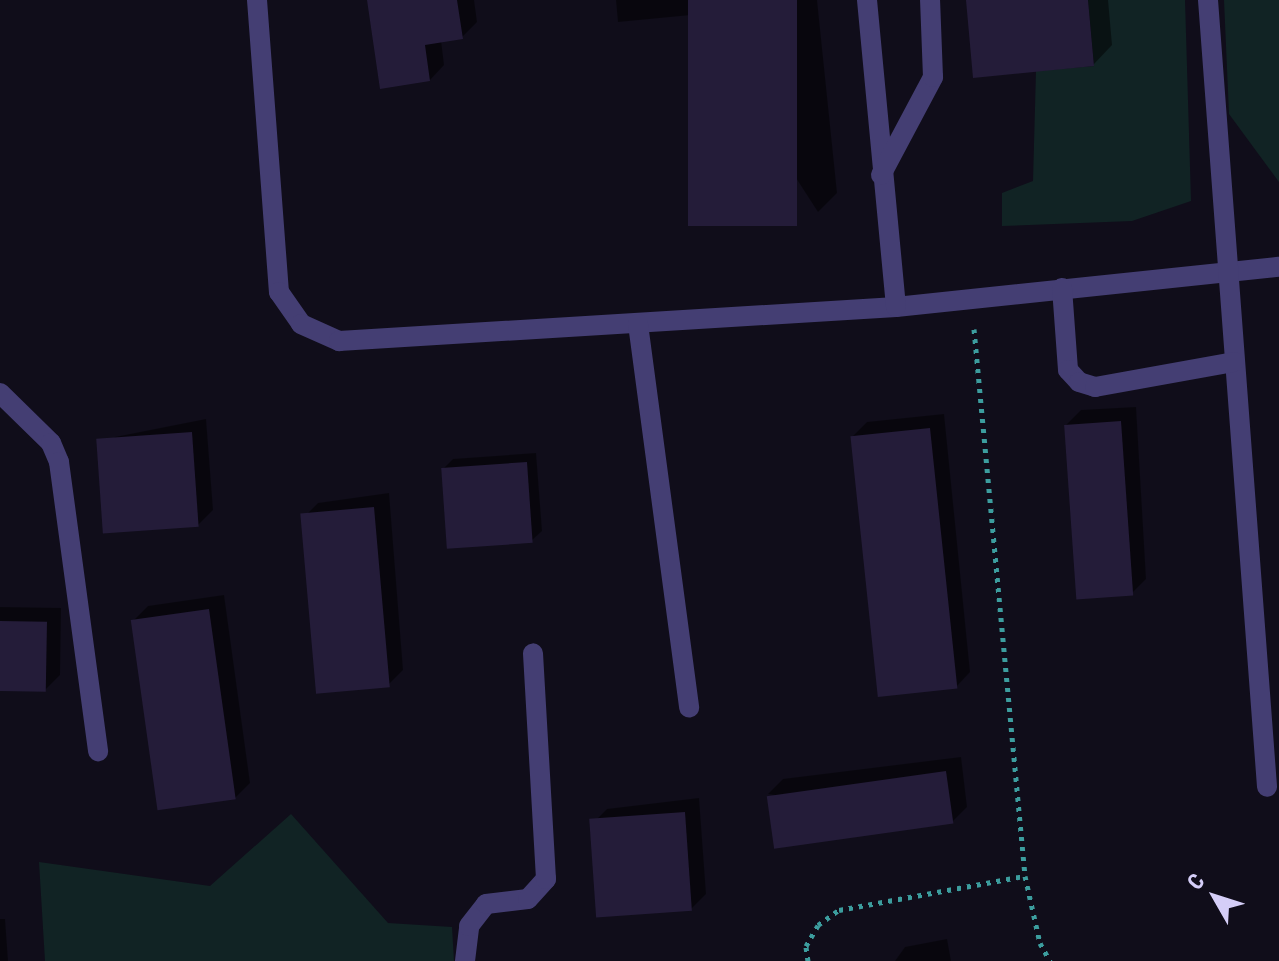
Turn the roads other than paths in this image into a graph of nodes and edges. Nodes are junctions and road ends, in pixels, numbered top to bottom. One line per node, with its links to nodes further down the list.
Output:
1 (257, 0): 10 (lane)
2 (867, 0): 5 (lane)
3 (930, 0): 5 (lane)
4 (1208, 0): 7 (lane)
5 (880, 176): 9 (lane)
6 (1279, 267): 7 (lane)
7 (1227, 271): 8 (lane); 11 (lane)
8 (1062, 288): 9 (lane); 11 (lane)
9 (896, 307): 10 (lane)
10 (638, 324): 14 (lane)
11 (1234, 362): 16 (lane)
12 (0, 393): 15 (lane)
13 (533, 653): 17 (lane)
14 (689, 708)
15 (98, 751)
16 (1267, 787)
17 (465, 961)

